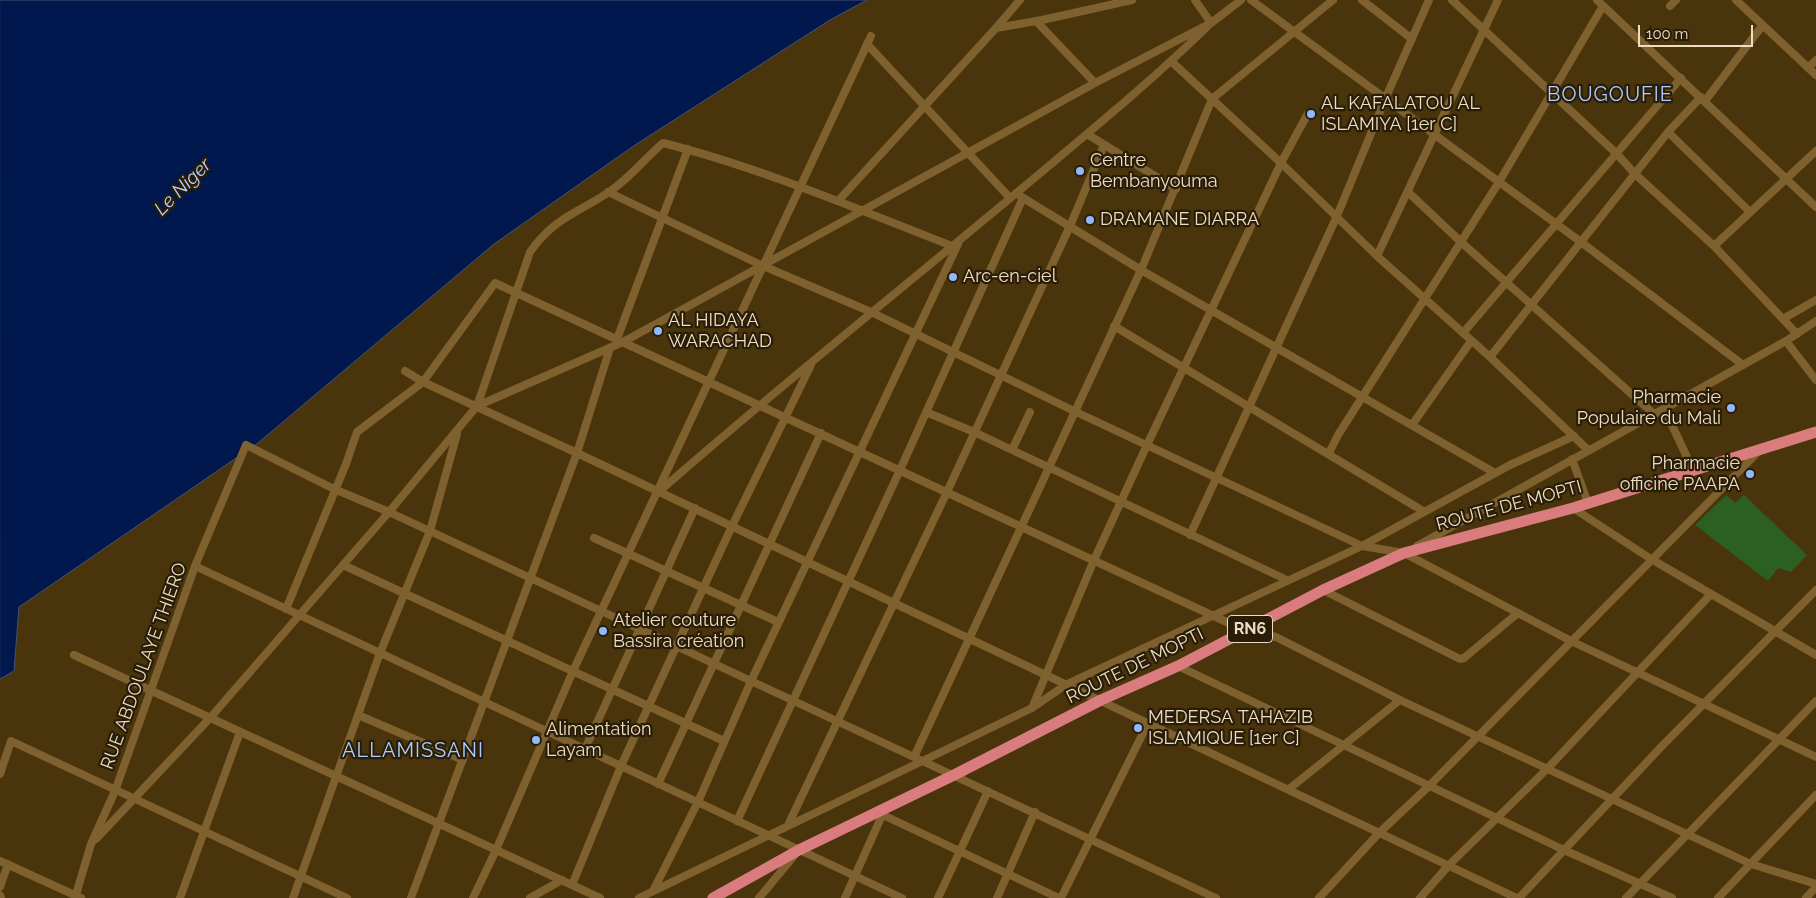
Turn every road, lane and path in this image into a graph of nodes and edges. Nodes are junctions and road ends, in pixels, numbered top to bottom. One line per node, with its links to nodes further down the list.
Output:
1 (1020, 0): 16 (street)
2 (1132, 0): 13 (street)
3 (1195, 0): 14 (street)
4 (1241, 0): 14 (street)
5 (1251, 0): 18 (street)
6 (1333, 0): 18 (street)
7 (1362, 0): 20 (street)
8 (1429, 0): 20 (street)
9 (1452, 0): 17 (street)
10 (1498, 0): 17 (street)
11 (1736, 0): 15 (street)
12 (1600, 3): 26 (street); 28 (street)
13 (1036, 21): 16 (street); 27 (street)
14 (1211, 23): 23 (street); 27 (street)
15 (1762, 26): 24 (street); 31 (street)
16 (996, 28): 32 (street)
17 (1484, 29): 28 (street); 35 (street)
18 (1295, 30): 29 (street); 30 (street)
19 (871, 36): 21 (street)
20 (1412, 39): 29 (street)
21 (867, 44): 32 (street); 46 (street)
22 (1816, 60): 24 (street)
23 (1172, 62): 30 (street); 36 (street)
24 (1808, 68): 25 (street)
25 (1816, 75)
26 (1681, 78): 31 (street); 41 (street)
27 (1095, 83): 40 (street)
28 (1550, 92): 41 (street); 45 (street)
29 (1386, 97): 35 (street); 55 (street)
30 (1212, 99): 42 (street); 47 (street)
31 (1703, 99): 34 (street); 44 (street)
32 (925, 106): 40 (street); 51 (street)
33 (1307, 116): 42 (street)
34 (1668, 132): 43 (street); 54 (street)
35 (1434, 133): 45 (street); 49 (street)
36 (1087, 134): 37 (street); 50 (street)
37 (1104, 144): 47 (street); 58 (street)
38 (688, 149): 46 (street); 48 (street); 56 (street)
39 (1816, 151): 44 (street)
40 (967, 153): 50 (street); 53 (street)
41 (1617, 154): 43 (street); 57 (street)
42 (1282, 163): 55 (street); 72 (street)
43 (1635, 174): 61 (street); 63 (street)
44 (1788, 179): 52 (street); 54 (street)
45 (1499, 182): 57 (street); 60 (street)
46 (802, 187): 51 (street); 65 (street)
47 (1176, 189): 66 (street)
48 (608, 192): 56 (street); 68 (street)
49 (1408, 192): 60 (street); 64 (street)
50 (1016, 197): 58 (street); 59 (street); 85 (street)
51 (838, 201): 53 (street)
52 (1816, 207)
53 (862, 211): 62 (street); 65 (street)
54 (1750, 212): 63 (street)
55 (1337, 216): 64 (street); 83 (street)
56 (662, 219): 65 (street); 80 (street)
57 (1557, 224): 61 (street); 67 (street)
58 (1070, 226): 66 (street); 91 (street)
59 (960, 240): 62 (street); 77 (street)
60 (1461, 242): 67 (street); 69 (street)
61 (1582, 242): 71 (street); 88 (street)
62 (952, 246): 73 (street)
63 (1714, 246): 74 (street)
64 (1377, 256): 69 (street)
65 (761, 266): 73 (street); 80 (street); 94 (street)
66 (1141, 270): 72 (street); 76 (street)
67 (1507, 282): 71 (street); 78 (street)
68 (517, 293): 80 (street); 93 (street); 97 (street)
69 (1425, 299): 78 (street); 95 (street)
70 (1816, 300): 74 (street)
71 (1532, 305): 86 (street); 103 (street)
72 (1211, 310): 83 (street); 89 (street)
73 (872, 312): 77 (street); 87 (street)
74 (1783, 318): 79 (street)
75 (1816, 322): 79 (street)
76 (1114, 326): 89 (street); 100 (street)
77 (915, 333): 85 (street); 115 (street)
78 (1463, 333): 81 (street)
79 (1797, 334): 82 (street)
80 (620, 341): 84 (street); 94 (street)
81 (1471, 341): 86 (street); 105 (street)
82 (1786, 341): 88 (street); 92 (street)
83 (1278, 346): 95 (street); 98 (street)
84 (610, 348): 97 (street); 116 (street)
85 (953, 351): 91 (street); 101 (street)
86 (1490, 357): 110 (street)
87 (813, 360): 96 (street); 104 (street)
88 (1742, 365): 99 (street)
89 (1183, 368): 98 (street); 111 (street)
90 (405, 371): 93 (street)
91 (1000, 374): 100 (street); 107 (street)
92 (1816, 380)
93 (423, 382): 97 (street); 124 (street)
94 (710, 382): 96 (street); 125 (street)
95 (1363, 396): 105 (street); 117 (street)
96 (759, 404): 104 (street); 125 (street)
97 (478, 406): 106 (street); 116 (street)
98 (1250, 407): 117 (street); 123 (street)
99 (1664, 408): 103 (street); 121 (street)
100 (1074, 411): 111 (street); 119 (street)
101 (926, 412): 107 (street); 120 (street)
102 (1030, 412): 113 (street)
103 (1654, 414): 114 (street)
104 (784, 416): 109 (street); 134 (street)
105 (1412, 424): 122 (street)
106 (458, 430): 132 (street); 135 (street)
107 (974, 432): 113 (street); 126 (street)
108 (1816, 432): 112 (highway, ROUTE DE MOPTI / RN6)
109 (821, 433): 115 (street); 138 (street)
110 (1574, 436): 114 (street); 122 (street)
111 (1147, 445): 123 (street); 127 (street)
112 (1762, 448): 121 (highway, ROUTE DE MOPTI / RN6); 142 (street)
113 (1012, 450): 119 (street)
114 (1588, 450): 118 (street)
115 (860, 452): 120 (street); 144 (street)
116 (577, 453): 125 (street); 148 (street)
117 (1330, 453): 131 (street)
118 (1572, 459): 128 (street); 140 (street)
119 (1048, 468): 127 (street); 133 (street)
120 (900, 470): 126 (street); 150 (street)
121 (1693, 470): 128 (highway, ROUTE DE MOPTI / RN6)
122 (1495, 473): 131 (street)
123 (1216, 476): 136 (street); 139 (street)
124 (334, 489): 132 (street); 146 (street, RUE ABDOULAYE THIERO); 158 (street)
125 (659, 491): 129 (street); 141 (street)
126 (947, 492): 133 (street); 156 (street)
127 (1122, 502): 136 (street); 143 (street)
128 (1588, 503): 130 (highway, ROUTE DE MOPTI / RN6)
129 (695, 508): 134 (street); 147 (street)
130 (1573, 508): 140 (highway, ROUTE DE MOPTI / RN6); 142 (street)
131 (1423, 511): 139 (street)
132 (389, 512): 135 (street); 145 (street)
133 (1020, 525): 143 (street); 167 (street)
134 (732, 526): 138 (street); 151 (street)
135 (430, 531): 148 (street); 154 (street)
136 (1190, 535): 149 (street)
137 (594, 538): 141 (street)
138 (769, 543): 144 (street); 157 (street)
139 (1362, 546): 140 (street); 149 (street)
140 (1404, 553): 152 (highway, ROUTE DE MOPTI / RN6); 160 (street)
141 (629, 554): 147 (street); 159 (street)
142 (1651, 559): 155 (street); 169 (street)
143 (1094, 560): 162 (street); 178 (street)
144 (807, 561): 150 (street); 163 (street)
145 (343, 565): 154 (street); 161 (street)
146 (196, 566): 158 (street); 182 (street, RUE ABDOULAYE THIERO)
147 (667, 571): 151 (street); 164 (street)
148 (532, 578): 159 (street); 168 (street)
149 (1287, 580): 162 (street)
150 (848, 581): 156 (street); 185 (street)
151 (704, 588): 157 (street); 170 (street)
152 (1322, 590): 160 (street); 165 (highway, ROUTE DE MOPTI / RN6)
153 (1816, 590): 166 (street)
154 (404, 593): 168 (street); 171 (street)
155 (1711, 594): 166 (street); 177 (street)
156 (894, 602): 167 (street); 193 (street)
157 (740, 605): 163 (street); 174 (street)
158 (286, 609): 161 (street)
159 (601, 611): 164 (street); 176 (street)
160 (1518, 613): 169 (street)
161 (299, 615): 171 (street); 192 (street)
162 (1216, 616): 165 (street); 180 (street)
163 (778, 622): 179 (street)
164 (640, 629): 170 (street); 181 (street)
165 (1246, 631): 175 (highway, ROUTE DE MOPTI / RN6); 184 (street)
166 (1774, 631): 173 (street); 188 (street)
167 (968, 638): 178 (street); 204 (street)
168 (508, 641): 176 (street); 186 (street)
169 (1570, 641): 177 (street); 198 (street)
170 (677, 646): 174 (street); 189 (street)
171 (380, 653): 186 (street); 191 (street)
172 (74, 655): 182 (street)
173 (1816, 655)
174 (713, 663): 179 (street); 194 (street)
175 (1178, 666): 183 (highway, ROUTE DE MOPTI / RN6); 201 (street)
176 (572, 671): 181 (street); 196 (street)
177 (1637, 673): 188 (street); 207 (street)
178 (1046, 674): 180 (street); 190 (street)
179 (751, 681): 185 (street); 200 (street)
180 (1067, 684): 183 (street); 190 (street)
181 (612, 689): 189 (street); 202 (street)
182 (152, 691): 192 (street); 214 (street, RUE ABDOULAYE THIERO)
183 (1101, 700): 195 (street); 209 (highway, ROUTE DE MOPTI / RN6)
184 (1400, 700): 198 (street); 201 (street)
185 (794, 701): 193 (street); 223 (street)
186 (485, 702): 196 (street); 205 (street)
187 (1816, 702): 199 (street)
188 (1704, 705): 199 (street); 217 (street)
189 (649, 706): 194 (street); 206 (street)
190 (1032, 708): 204 (street)
191 (358, 715): 205 (street); 210 (street)
192 (210, 718): 197 (street); 218 (street)
193 (839, 722): 204 (street); 225 (street)
194 (686, 723): 200 (street); 211 (street)
195 (1148, 723): 213 (street); 230 (street)
196 (546, 731): 202 (street); 232 (street)
197 (240, 732): 210 (street); 226 (street)
198 (1478, 735): 207 (street); 212 (street)
199 (1779, 739): 203 (street); 229 (street)
200 (724, 741): 219 (street)
201 (1344, 746): 212 (street); 213 (street)
202 (585, 749): 206 (street)
203 (1816, 757)
204 (917, 758): 209 (street); 225 (street)
205 (463, 760): 224 (street)
206 (621, 766): 211 (street); 245 (street)
207 (1548, 768): 217 (street); 222 (street)
208 (0, 774): 214 (street)
209 (954, 776): 215 (street); 220 (highway, ROUTE DE MOPTI / RN6)
210 (336, 777): 224 (street); 241 (street)
211 (658, 784): 219 (street)
212 (1429, 786): 222 (street); 227 (street)
213 (1289, 789): 227 (street)
214 (115, 791): 218 (street); 231 (street, RUE ABDOULAYE THIERO)
215 (988, 791): 221 (street); 235 (street)
216 (1816, 795): 238 (street)
217 (1613, 799): 229 (street); 234 (street)
218 (135, 800): 226 (street); 231 (street)
219 (698, 802): 223 (street); 248 (street)
220 (883, 812): 233 (highway, ROUTE DE MOPTI / RN6); 235 (street); 242 (street)
221 (1035, 812): 230 (street); 240 (street)
222 (1498, 819): 234 (street); 239 (street)
223 (737, 820): 228 (street)
224 (440, 824): 232 (street); 253 (street)
225 (789, 824): 228 (street)
226 (203, 830): 241 (street); 250 (street)
227 (1379, 833): 239 (street); 266 (street)
228 (767, 834): 233 (street); 248 (street)
229 (1688, 834): 238 (street); 244 (street)
230 (1091, 839): 264 (street); 265 (street)
231 (92, 844): 249 (street, RUE ABDOULAYE THIERO)
232 (496, 850): 243 (street); 254 (street)
233 (799, 850): 242 (street); 258 (highway, ROUTE DE MOPTI / RN6); 259 (street)
234 (1564, 850): 244 (street); 268 (street)
235 (960, 851): 240 (street); 262 (street)
236 (0, 861): 237 (street)
237 (8, 864): 247 (street); 249 (street)
238 (1751, 864): 246 (street); 271 (street)
239 (1449, 865): 267 (street); 268 (street)
240 (1008, 873): 263 (street); 264 (street)
241 (301, 876): 251 (street); 252 (street)
242 (855, 876): 260 (street); 261 (street)
243 (562, 880): 245 (street); 255 (street)
244 (1640, 884): 269 (street); 270 (street)
245 (572, 885): 256 (street)
246 (1816, 886): 272 (street)
247 (0, 887)
248 (653, 891): 257 (street)
249 (77, 897)
250 (180, 898)
251 (293, 898)
252 (347, 898)
253 (411, 898)
254 (473, 898)
255 (530, 898)
256 (600, 898)
257 (639, 898)
258 (713, 898)
259 (759, 898)
260 (845, 898)
261 (902, 898)
262 (938, 898)
263 (997, 898)
264 (1060, 898)
265 (1216, 898)
266 (1319, 898)
267 (1420, 898)
268 (1518, 898)
269 (1626, 898)
270 (1672, 898)
271 (1718, 898)
272 (1806, 898)

